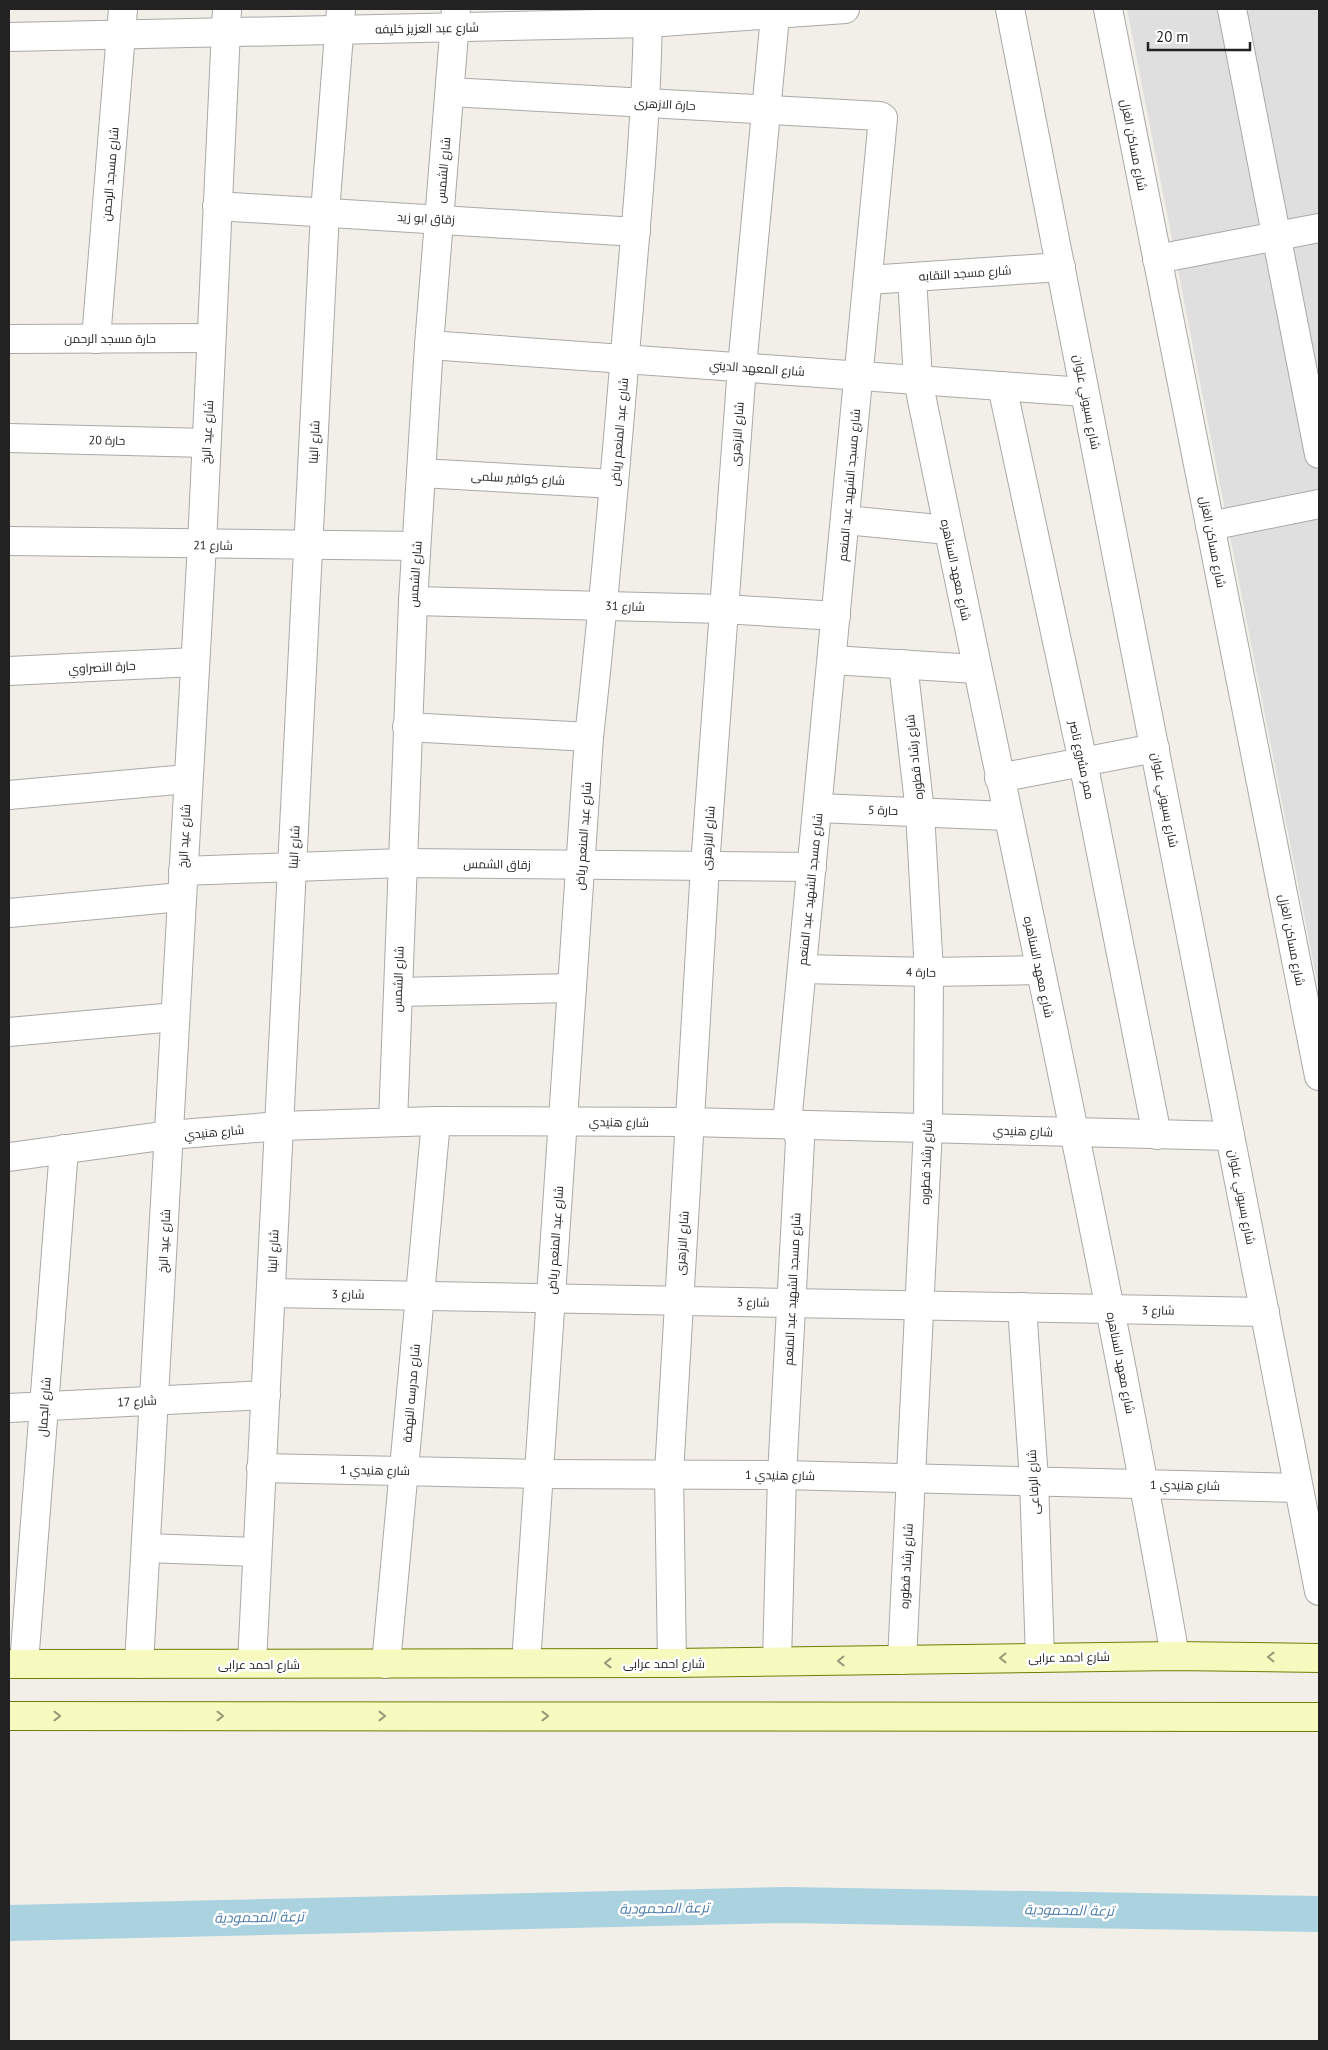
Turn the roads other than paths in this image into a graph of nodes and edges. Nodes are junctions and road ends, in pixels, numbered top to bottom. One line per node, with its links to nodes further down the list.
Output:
1 (845, 9): 7 (street, شارع عبد العزيز خليفه)
2 (1010, 9): 24 (street, شارع بسيوني علوان)
3 (1108, 9): 23 (street, شارع مساكن الغزل)
4 (1232, 9): 22 (street)
5 (567, 16): 6 (street, شارع عبد العزيز خليفه); 8 (street, شارع عبد العزيز خليفه)
6 (648, 16): 7 (street, شارع عبد العزيز خليفه); 14 (street, شارع عبد المنعم رياض)
7 (775, 16): 15 (street, شارع الازهرى)
8 (456, 18): 9 (street, شارع عبد العزيز خليفه); 13 (street, شارع الشمس)
9 (340, 20): 10 (street, شارع عبد العزيز خليفه); 18 (street, شارع البنا)
10 (227, 21): 11 (street, شارع عبد العزيز خليفه); 17 (street, شارع عيد الرخ)
11 (122, 22): 12 (street, شارع عبد العزيز خليفه); 29 (street, شارع مسجد الرحمن)
12 (9, 37)
13 (450, 92): 14 (street, حارة الازهرى); 19 (street, شارع الشمس)
14 (645, 103): 15 (street, حارة الازهرى); 21 (street, شارع عبد المنعم رياض)
15 (766, 109): 16 (street, حارة الازهرى); 32 (street, شارع الازهرى)
16 (880, 116): 26 (street, شارع مسجد الشهيد عبد المنعم)
17 (217, 206): 18 (street, زقاق ابو زيد); 27 (street, شارع عيد الرخ)
18 (325, 212): 19 (street, زقاق ابو زيد); 48 (street, شارع البنا)
19 (439, 218): 21 (street, زقاق ابو زيد); 30 (street, شارع الشمس)
20 (1319, 228): 22 (street)
21 (636, 232): 31 (street, شارع عبد المنعم رياض)
22 (1276, 237): 23 (street); 39 (street)
23 (1157, 260): 44 (street, شارع مساكن الغزل)
24 (1062, 267): 25 (street, شارع مسجد النقابه); 36 (street, شارع بسيوني علوان)
25 (912, 277): 26 (street, شارع مسجد النقابه); 34 (street, شارع معهد السناهره)
26 (868, 280): 33 (street, شارع مسجد الشهيد عبد المنعم)
27 (211, 338): 29 (street, حارة مسجد الرحمن); 38 (street, شارع عيد الرخ)
28 (9, 339): 29 (street, حارة مسجد الرحمن)
29 (96, 339)
30 (429, 345): 31 (street, شارع المعهد الديني); 40 (street, شارع الشمس)
31 (625, 358): 32 (street, شارع المعهد الديني); 41 (street, شارع عبد المنعم رياض)
32 (742, 367): 33 (street, شارع المعهد الديني); 52 (street, شارع الازهرى)
33 (859, 375): 34 (street, شارع المعهد الديني); 43 (street, شارع مسجد الشهيد عبد المنعم)
34 (918, 380): 35 (street, شارع المعهد الديني); 45 (street, شارع معهد السناهره)
35 (1002, 386): 36 (street, شارع المعهد الديني); 62 (street, ممر مشروع ناصر)
36 (1084, 392): 61 (street, شارع بسيوني علوان)
37 (9, 438): 38 (street, حارة 20)
38 (206, 443): 47 (street, شارع عيد الرخ)
39 (1319, 454)
40 (421, 473): 41 (street, شارع كوافير سلمى); 49 (street, شارع الشمس)
41 (614, 484): 51 (street, شارع عبد المنعم رياض)
42 (1319, 504): 44 (street)
43 (846, 520): 45 (street); 53 (street, شارع مسجد الشهيد عبد المنعم)
44 (1210, 526): 83 (street, شارع مساكن الغزل)
45 (948, 530): 57 (street, شارع معهد السناهره)
46 (9, 541): 47 (street, شارع 21)
47 (202, 544): 48 (street, شارع 21); 55 (street, شارع عيد الرخ)
48 (309, 546): 49 (street, شارع 21); 72 (street, شارع البنا)
49 (416, 546): 50 (street, شارع الشمس)
50 (413, 601): 51 (street, شارع 31); 59 (street, شارع الشمس)
51 (604, 605): 52 (street, شارع 31); 60 (street, شارع عبد المنعم رياض)
52 (724, 608): 53 (street, شارع 31); 71 (street, شارع الازهرى)
53 (836, 616): 54 (street, شارع مسجد الشهيد عبد المنعم)
54 (832, 660): 56 (street); 66 (street, شارع مسجد الشهيد عبد المنعم)
55 (195, 662): 58 (street, حارة النصراوي); 64 (street, شارع عيد الرخ)
56 (903, 664): 57 (street); 67 (street, شارع رشاد قطوره)
57 (976, 669): 63 (street, شارع معهد السناهره)
58 (9, 671)
59 (407, 727): 60 (street); 69 (street, شارع الشمس)
60 (589, 737): 70 (street, شارع عبد المنعم رياض)
61 (1155, 748): 62 (street); 94 (street, شارع بسيوني علوان)
62 (1083, 762): 63 (street); 92 (street, ممر مشروع ناصر)
63 (999, 778): 68 (street, شارع معهد السناهره)
64 (187, 779): 65 (street); 74 (street, شارع عيد الرخ)
65 (9, 794)
66 (818, 808): 67 (street, حارة 5); 73 (street, شارع مسجد الشهيد عبد المنعم)
67 (920, 812): 68 (street, حارة 5); 78 (street, شارع رشاد قطوره)
68 (1007, 816): 77 (street, شارع معهد السناهره)
69 (402, 864): 70 (street, زقاق الشمس); 72 (street, زقاق الشمس); 80 (street, شارع الشمس)
70 (581, 865): 71 (street, زقاق الشمس); 79 (street, شارع عبد المنعم رياض)
71 (705, 866): 73 (street, زقاق الشمس); 87 (street, شارع الازهرى)
72 (293, 867): 74 (street, زقاق الشمس); 88 (street, شارع البنا)
73 (812, 868): 76 (street, شارع مسجد الشهيد عبد المنعم)
74 (182, 884): 75 (street, زقاق الشمس); 81 (street, شارع عيد الرخ)
75 (9, 914)
76 (802, 969): 78 (street, حارة 4); 89 (street, شارع مسجد الشهيد عبد المنعم)
77 (1040, 970): 78 (street, حارة 4); 91 (street, شارع معهد السناهره)
78 (928, 972): 90 (street, شارع رشاد قطوره)
79 (572, 988): 80 (street); 85 (street, شارع عبد المنعم رياض)
80 (398, 992): 86 (street, شارع الشمس)
81 (175, 1017): 82 (street); 93 (street, شارع عيد الرخ)
82 (9, 1032)
83 (1319, 1076)
84 (436, 1121): 85 (street, شارع هنيدي); 86 (street, شارع هنيدي); 98 (street, شارع مدرسه النهضة)
85 (563, 1121): 87 (street, شارع هنيدي); 99 (street, شارع عبد المنعم رياض)
86 (394, 1122): 88 (street, شارع هنيدي)
87 (690, 1122): 89 (street, شارع هنيدي); 100 (street, شارع الازهرى)
88 (280, 1126): 93 (street, شارع هنيدي); 97 (street, شارع البنا)
89 (795, 1126): 90 (street, شارع هنيدي); 101 (street, شارع مسجد الشهيد عبد المنعم)
90 (928, 1128): 91 (street, شارع هنيدي); 102 (street, شارع رشاد قطوره)
91 (1074, 1132): 92 (street, شارع هنيدي); 104 (street, شارع معهد السناهره)
92 (1157, 1134): 94 (street, شارع هنيدي)
93 (169, 1135): 95 (street, شارع هنيدي); 107 (street, شارع عيد الرخ)
94 (1230, 1136): 105 (street, شارع بسيوني علوان)
95 (64, 1149): 96 (street, شارع هنيدي); 108 (street, شارع الجمال)
96 (9, 1157)
97 (271, 1292): 98 (street, شارع 3); 106 (street, شارع البنا)
98 (420, 1296): 99 (street, شارع 3); 111 (street, شارع مدرسه النهضة)
99 (551, 1297): 100 (street, شارع 3); 113 (street, شارع عبد المنعم رياض)
100 (679, 1300): 101 (street, شارع 3); 112 (street, شارع الازهرى)
101 (791, 1303): 102 (street, شارع 3); 114 (street, شارع مسجد الشهيد عبد المنعم)
102 (920, 1305): 103 (street, شارع 3); 115 (street, شارع رشاد قطوره)
103 (1022, 1307): 104 (street, شارع 3); 116 (street, شارع الرفاعى)
104 (1110, 1309): 105 (street, شارع 3); 117 (street, شارع معهد السناهره)
105 (1265, 1312): 118 (street, شارع بسيوني علوان)
106 (266, 1394): 107 (street, شارع 17); 110 (street, شارع البنا)
107 (155, 1400): 108 (street, شارع 17); 119 (street, شارع عيد الرخ)
108 (44, 1406): 109 (street, شارع 17); 130 (street, شارع الجمال)
109 (9, 1408)
110 (261, 1468): 111 (street, شارع هنيدي 1); 120 (street, شارع البنا)
111 (404, 1470): 113 (street, شارع هنيدي 1); 132 (street, شارع مدرسه النهضة)
112 (669, 1473): 113 (street, شارع هنيدي 1); 114 (street, شارع هنيدي 1); 129 (street, شارع الازهرى)
113 (539, 1474): 128 (street, شارع عبد المنعم رياض)
114 (782, 1475): 115 (street, شارع هنيدي 1); 126 (street, شارع مسجد الشهيد عبد المنعم)
115 (911, 1477): 116 (street, شارع هنيدي 1); 125 (street, شارع رشاد قطوره)
116 (1034, 1480): 117 (street, شارع هنيدي 1); 123 (street, شارع الرفاعى)
117 (1145, 1484): 118 (street, شارع هنيدي 1); 122 (street, شارع معهد السناهره)
118 (1298, 1488): 121 (street, شارع بسيوني علوان)
119 (146, 1548): 120 (street); 131 (street, شارع عيد الرخ)
120 (257, 1552): 127 (street, شارع البنا)
121 (1319, 1591)
122 (1175, 1656): 123 (main road, شارع احمد عرابى); 124 (main road, شارع احمد عرابى, one-way to 122)
123 (1040, 1658): 125 (main road, شارع احمد عرابى, one-way to 125)
124 (1319, 1658)
125 (902, 1660): 126 (main road, شارع احمد عرابى, one-way to 126)
126 (778, 1662): 129 (main road, شارع احمد عرابى)
127 (252, 1663): 131 (main road, شارع احمد عرابى); 132 (main road, شارع احمد عرابى)
128 (526, 1663): 129 (main road, شارع احمد عرابى, one-way to 128); 132 (main road, شارع احمد عرابى)
129 (672, 1663)
130 (16, 1664): 131 (main road, شارع احمد عرابى)
131 (139, 1664)
132 (386, 1664)
133 (9, 1716): 134 (main road, one-way to 134)
134 (1319, 1717)

